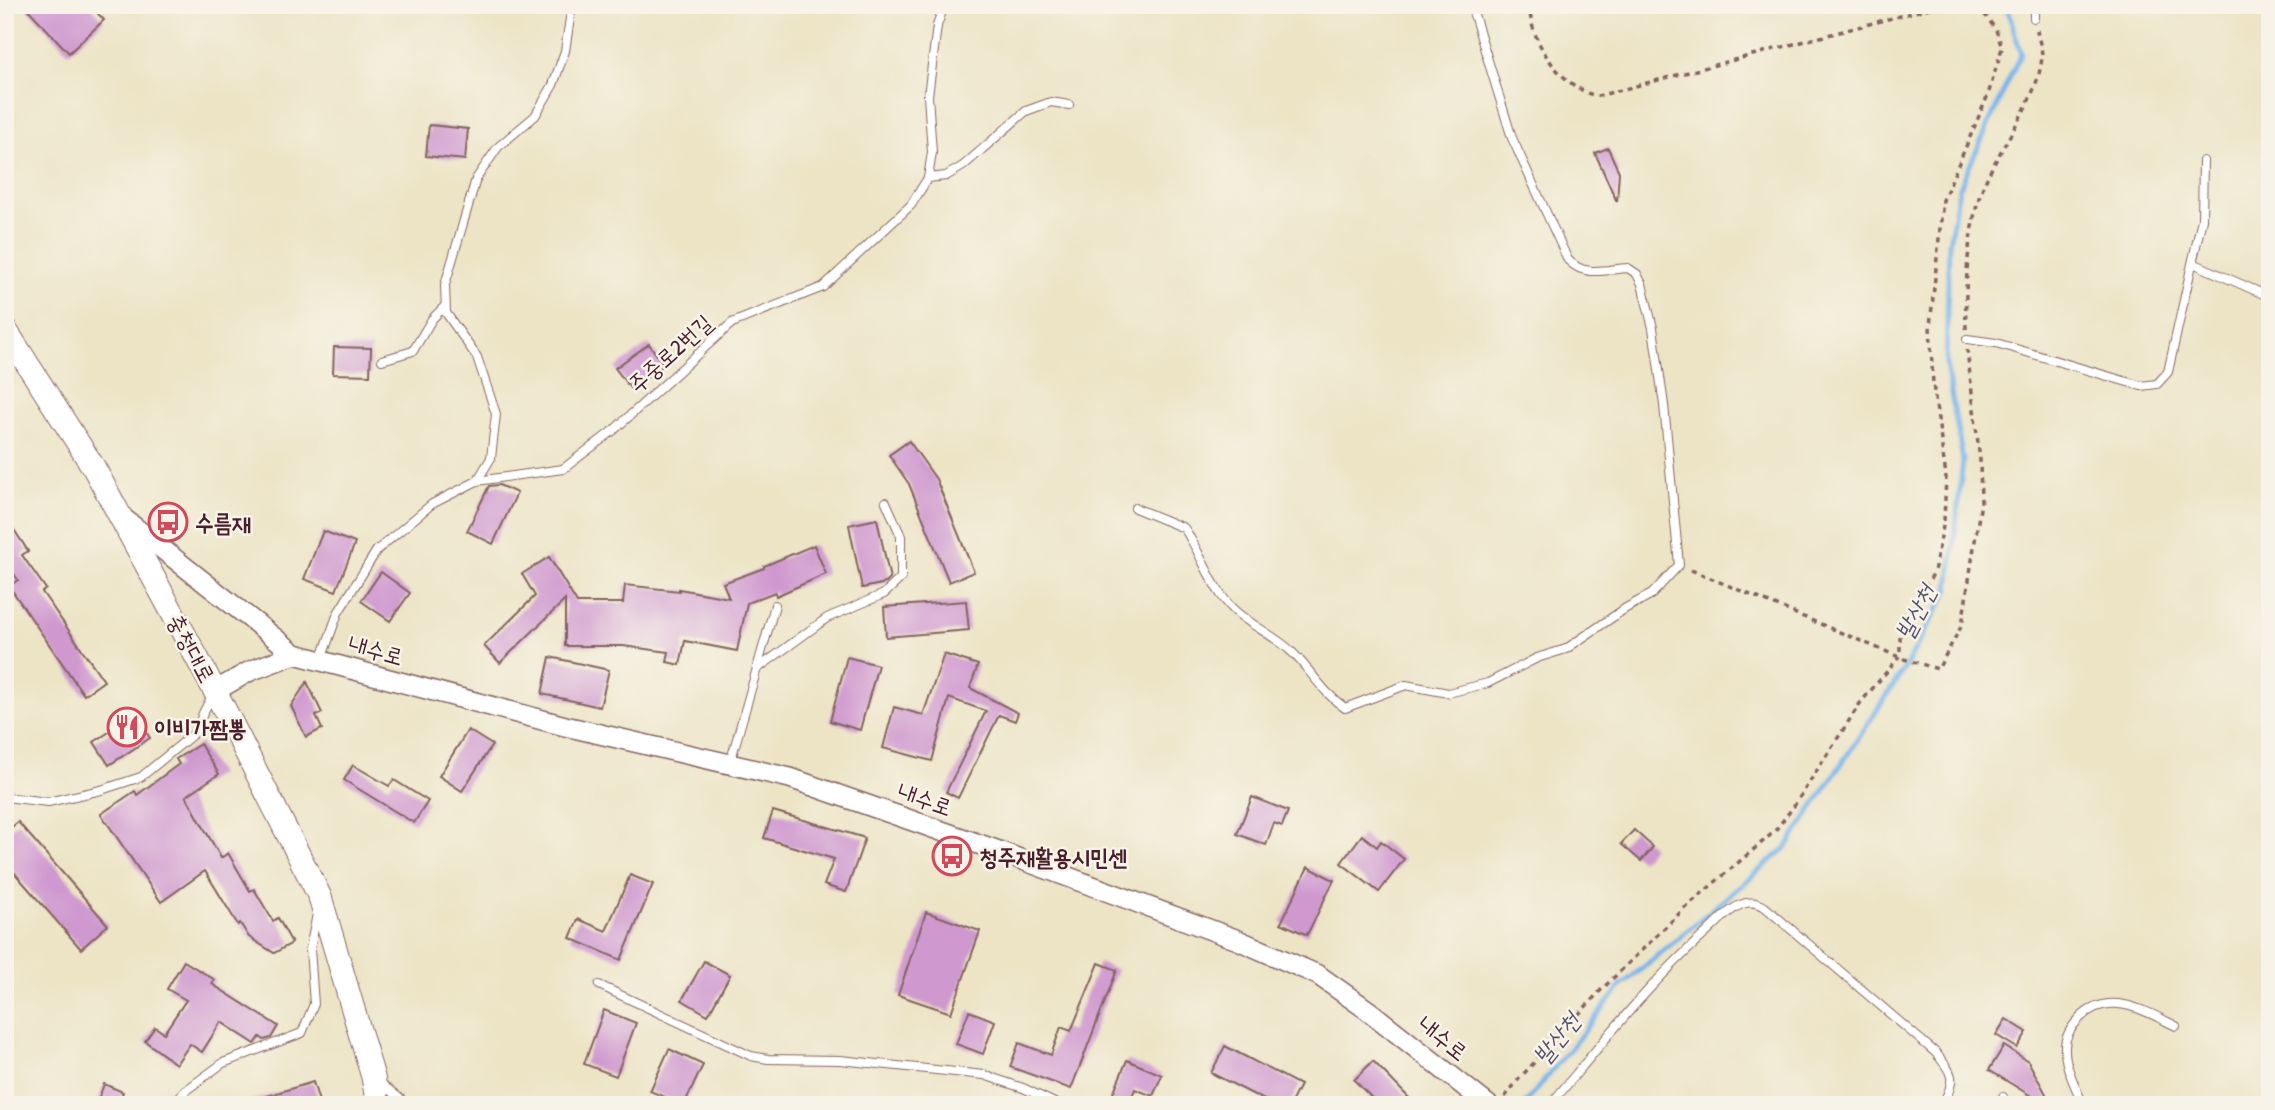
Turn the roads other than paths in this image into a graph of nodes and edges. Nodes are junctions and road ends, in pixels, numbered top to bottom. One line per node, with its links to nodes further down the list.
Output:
1 (572, 5): 11 (lane)
2 (944, 5): 8 (lane, 주중로2번길)
3 (1471, 5): 17 (lane)
4 (2034, 5): 5 (lane)
5 (2034, 18)
6 (1069, 104): 8 (lane)
7 (2203, 161): 9 (lane)
8 (928, 178): 15 (lane, 주중로2번길)
9 (2193, 263): 10 (lane); 13 (lane)
10 (2270, 297)
11 (446, 306): 14 (lane); 15 (lane)
12 (5, 330): 18 (main road, 충청대로)
13 (1967, 339)
14 (382, 360)
15 (477, 481): 21 (lane, 주중로2번길)
16 (886, 502): 22 (lane)
17 (1135, 508)
18 (120, 515): 20 (street); 23 (main road, 충청대로)
19 (775, 605): 22 (lane)
20 (295, 654): 21 (street, 내수로); 23 (street)
21 (321, 660): 24 (street, 내수로)
22 (757, 669): 24 (lane)
23 (215, 691): 25 (lane); 26 (main road, 충청대로)
24 (729, 764): 34 (street, 내수로)
25 (5, 797)
26 (320, 897): 29 (main road, 충청대로); 30 (lane)
27 (599, 985): 33 (lane)
28 (2176, 1026): 37 (lane)
29 (373, 1077): 31 (main road, 충청대로); 32 (lane)
30 (174, 1104)
31 (378, 1105)
32 (408, 1105)
33 (1059, 1105)
34 (1489, 1105)
35 (1550, 1105): 36 (lane)
36 (1943, 1105)
37 (2083, 1105)

